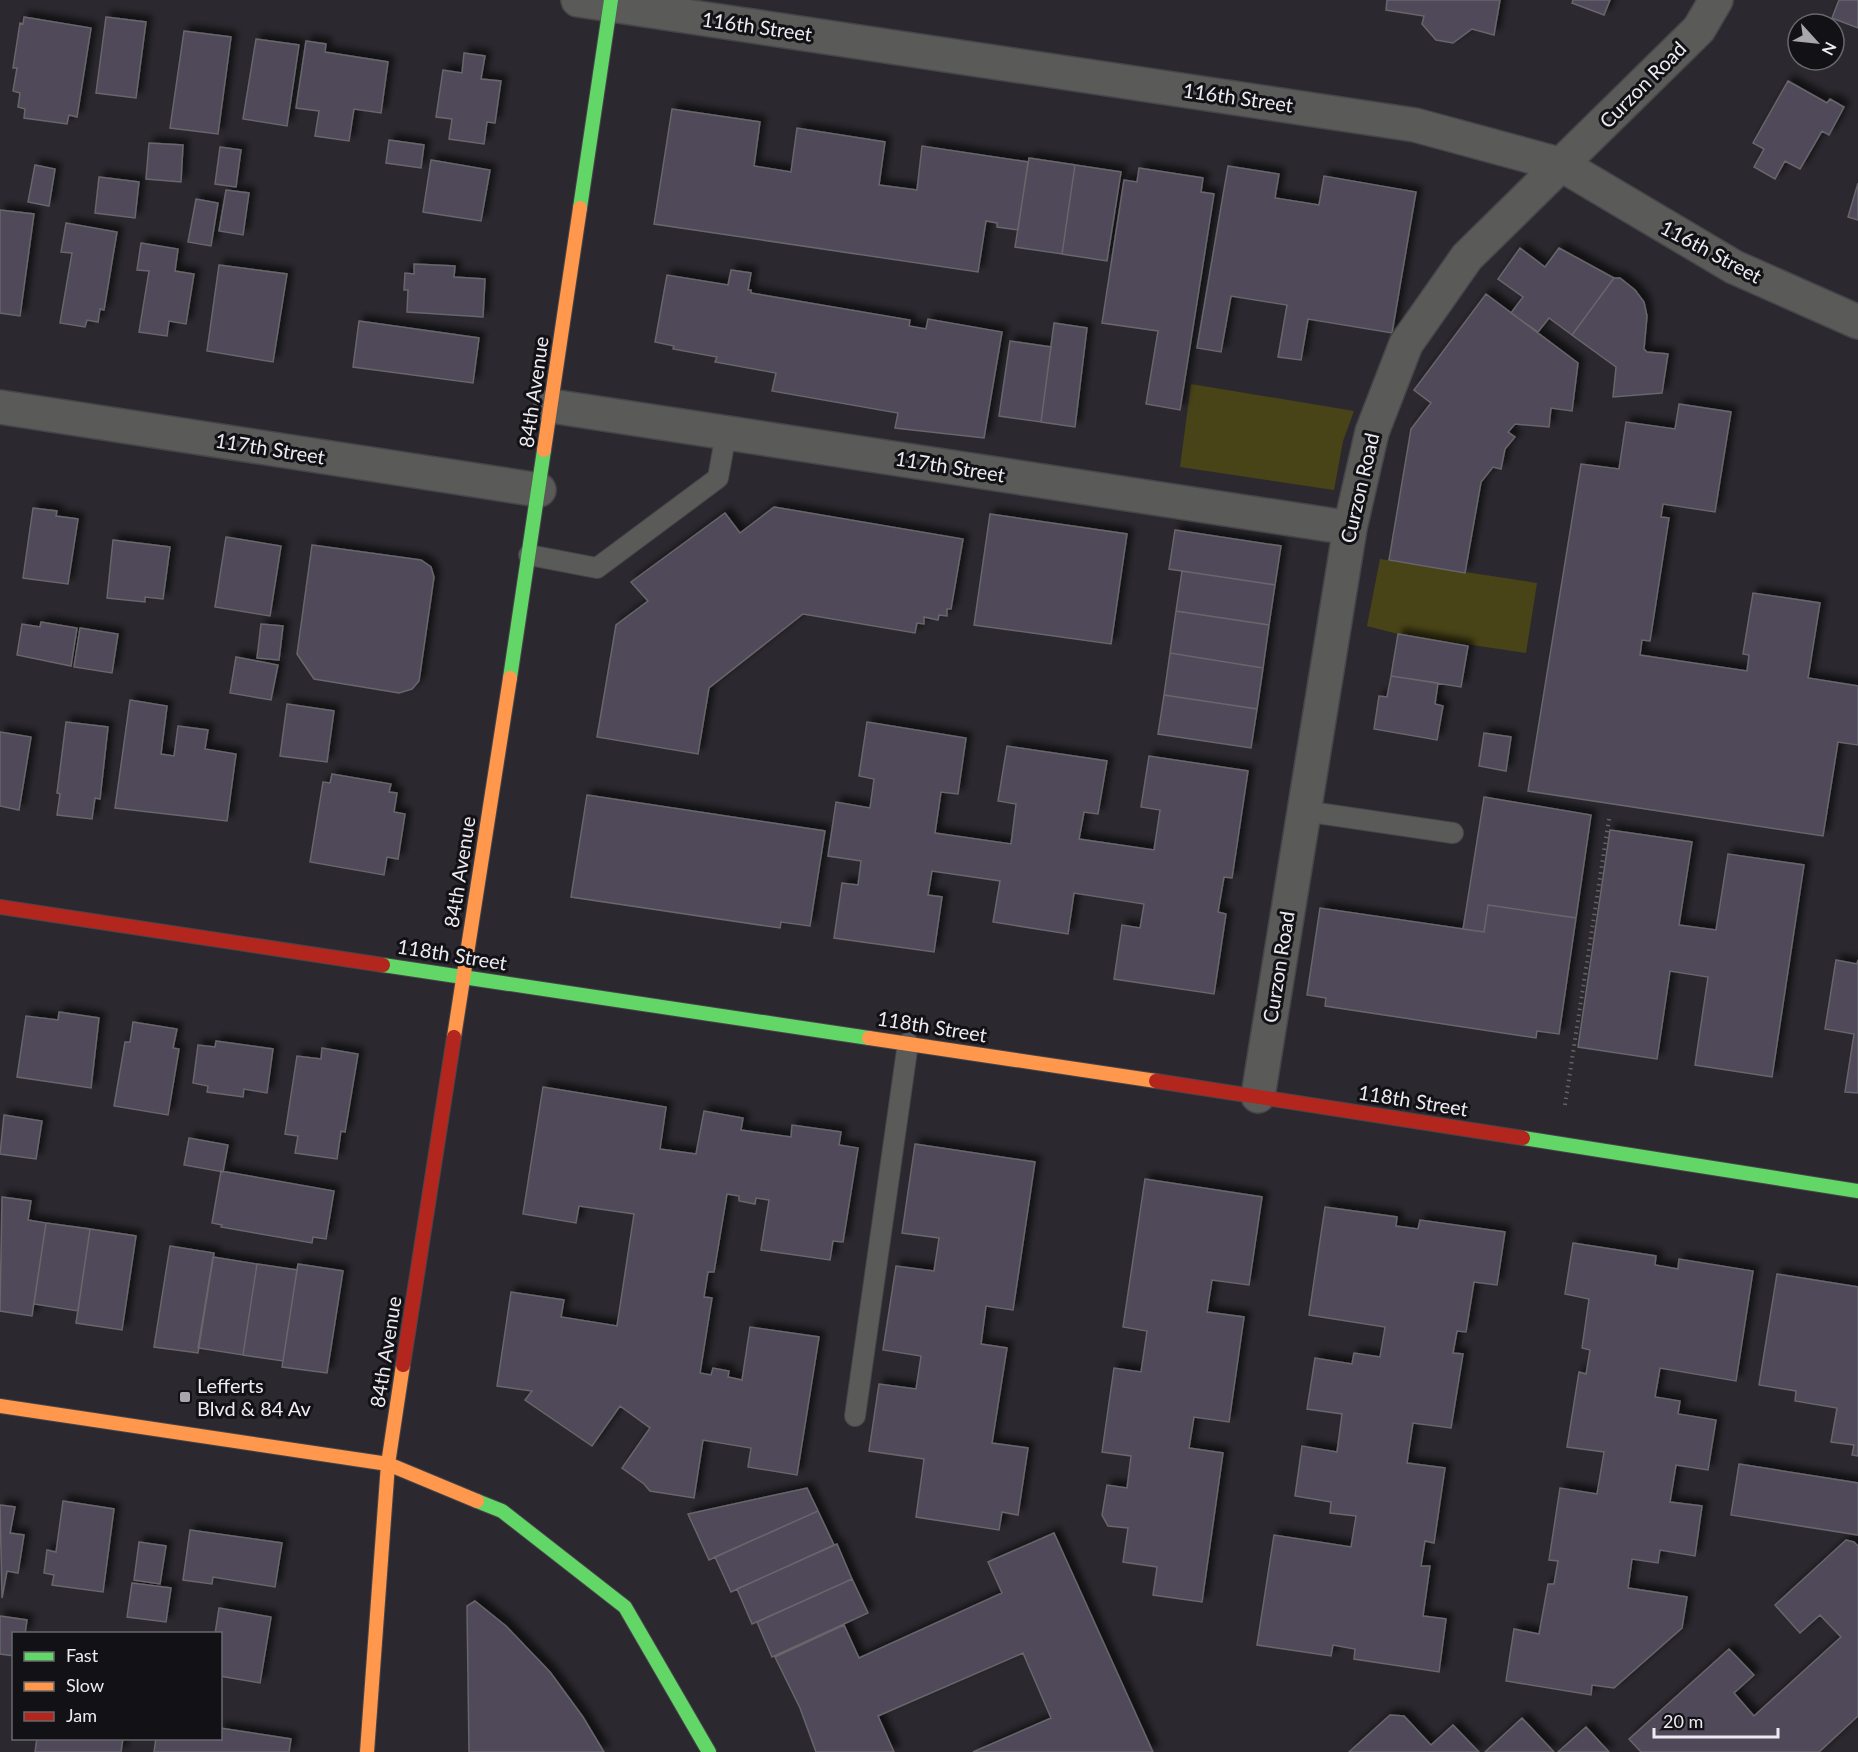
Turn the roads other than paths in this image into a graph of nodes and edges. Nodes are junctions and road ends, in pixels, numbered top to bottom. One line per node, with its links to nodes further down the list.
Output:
1 (578, 0): 3 (street, 116th Street)
2 (1716, 0): 4 (street, Curzon Road)
3 (611, 3): 4 (street, 116th Street); 6 (street, 84th Avenue)
4 (1562, 165): 5 (street, 116th Street); 10 (street, Curzon Road)
5 (1858, 322)
6 (551, 406): 8 (street, 117th Street); 9 (street, 84th Avenue)
7 (0, 407): 9 (street, 117th Street)
8 (726, 433): 10 (street, 117th Street); 11 (lane)
9 (539, 490): 11 (street, 84th Avenue)
10 (1350, 528): 12 (street, Curzon Road)
11 (530, 555): 15 (street, 84th Avenue)
12 (1304, 811): 13 (lane); 17 (street, Curzon Road)
13 (1453, 833)
14 (0, 907): 15 (street, 118th Street)
15 (464, 976): 16 (street, 118th Street); 21 (street, 84th Avenue)
16 (908, 1043): 17 (street, 118th Street); 20 (lane)
17 (1258, 1096): 18 (street, 118th Street)
18 (1858, 1191)
19 (0, 1406): 21 (street)
20 (855, 1416)
21 (388, 1464): 22 (street, 84th Avenue); 23 (street)
22 (367, 1752)
23 (709, 1752)

